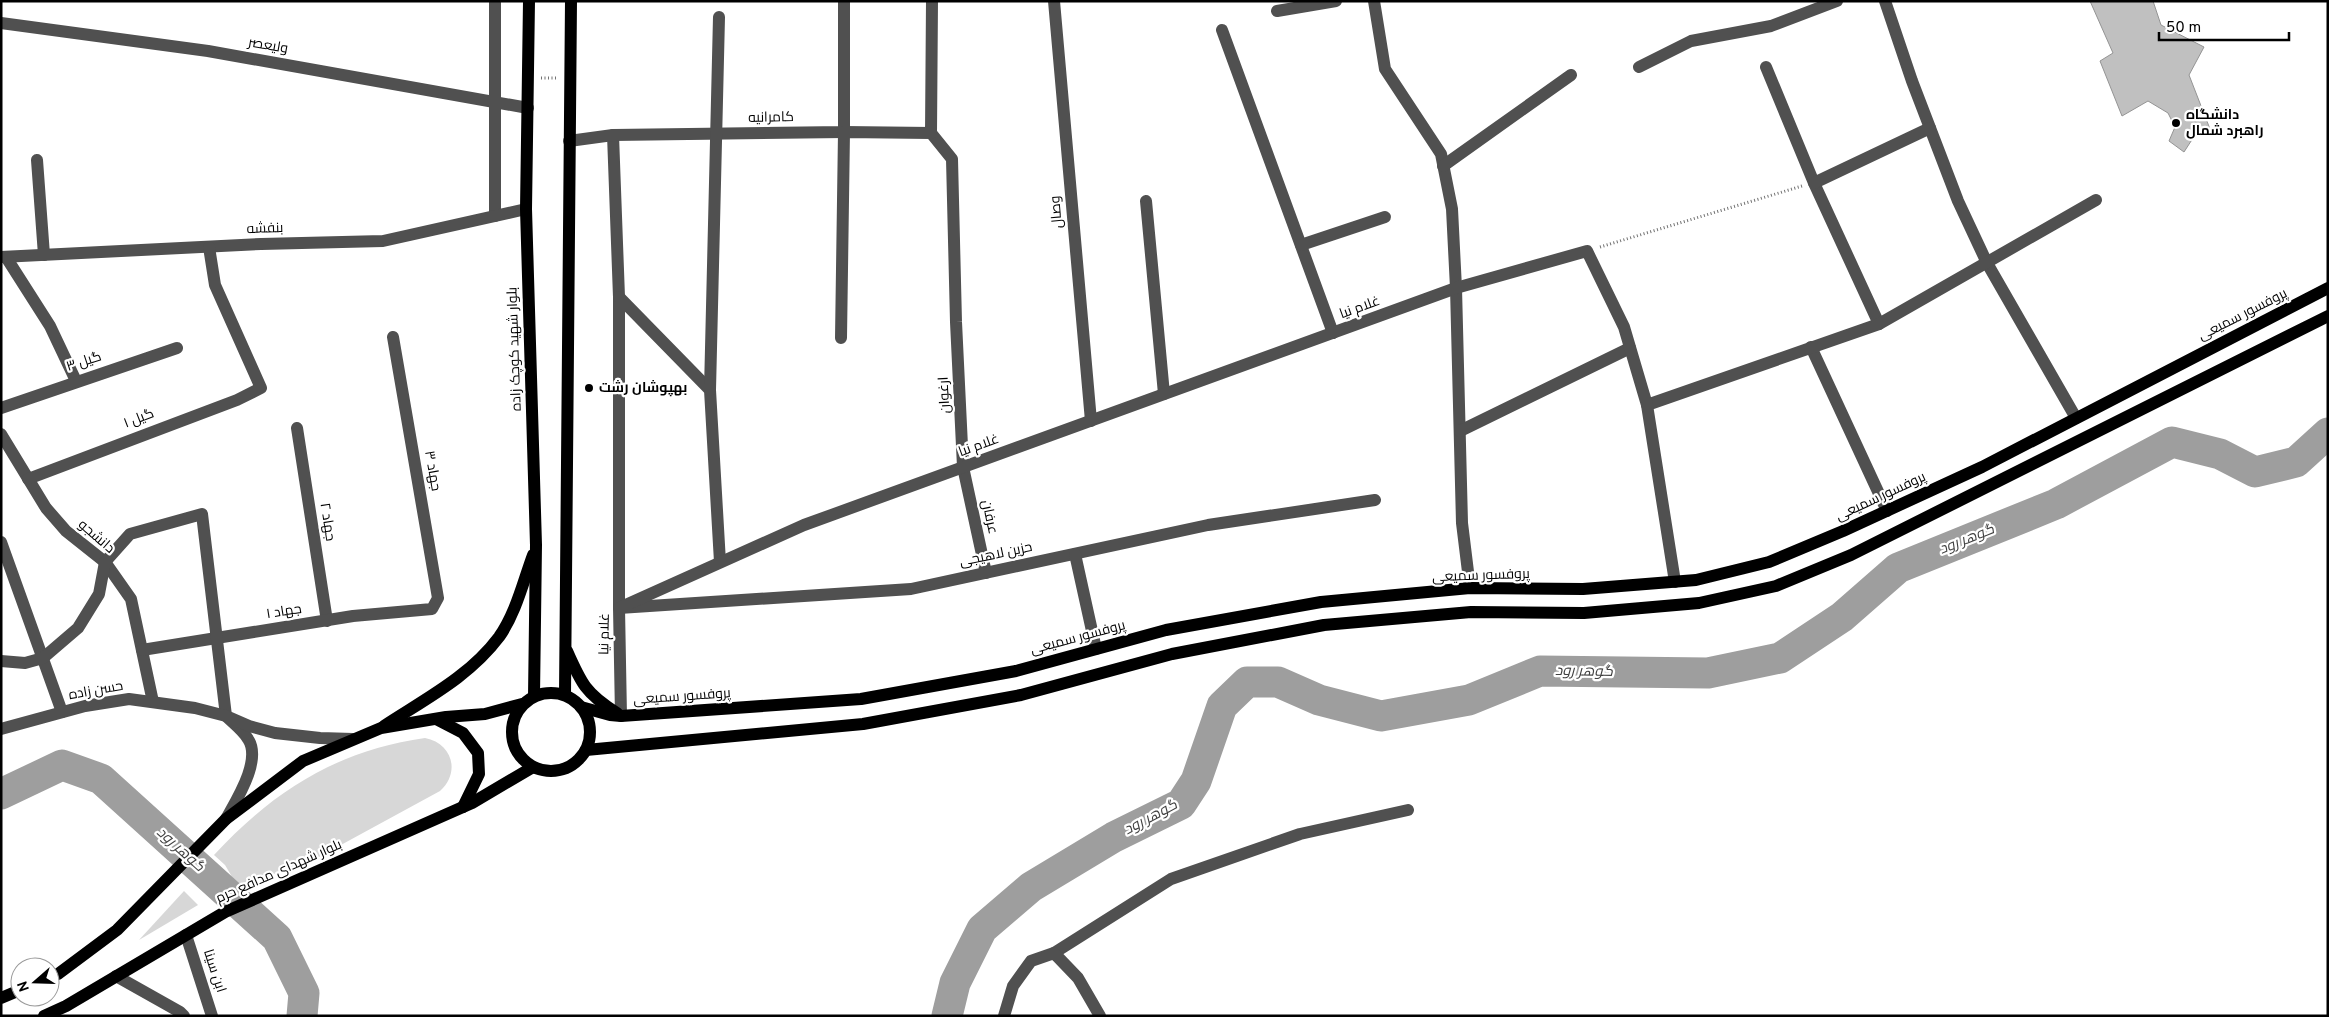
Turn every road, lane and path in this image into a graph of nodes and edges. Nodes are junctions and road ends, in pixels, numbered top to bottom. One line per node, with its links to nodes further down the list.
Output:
1 (495, 1): 20 (street)
2 (529, 1): 18 (main road, بلوار شهید کوچک زاده)
3 (571, 1): 19 (main road)
4 (844, 1): 23 (street)
5 (932, 1): 25 (street)
6 (1054, 1): 59 (street, وصال)
7 (1336, 1): 11 (street)
8 (1374, 1): 29 (street)
9 (1837, 1): 15 (street)
10 (1885, 1): 22 (street)
11 (1277, 11)
12 (719, 17): 24 (street)
13 (1, 23): 20 (street, ولیعصر)
14 (1222, 30): 36 (street)
15 (1639, 67)
16 (1766, 67): 30 (street)
17 (1571, 75): 29 (street)
18 (528, 78): 19 (path); 21 (main road, بلوار شهید کوچک زاده)
19 (570, 78): 27 (main road)
20 (496, 103): 21 (street, ولیعصر); 34 (street)
21 (528, 108): 33 (main road, بلوار شهید کوچک زاده)
22 (1930, 128): 30 (street); 41 (street)
23 (844, 132): 24 (street, کامرانیه); 25 (street, کامرانیه); 49 (street)
24 (715, 134): 26 (street, کامرانیه); 54 (street)
25 (931, 134): 63 (street, ارغوان)
26 (614, 135): 27 (street, کامرانیه); 44 (street)
27 (569, 141): 79 (main road)
28 (38, 160): 39 (street)
29 (1443, 166): 42 (street)
30 (1814, 183): 38 (path); 46 (street)
31 (2096, 200): 41 (street)
32 (1146, 201): 55 (street)
33 (526, 209): 34 (street, بنفشه); 68 (main road, بلوار شهید کوچک زاده)
34 (495, 216): 37 (street, بنفشه)
35 (1385, 217): 36 (street)
36 (1300, 245): 47 (street)
37 (209, 247): 39 (street, بنفشه); 64 (street, گیل ۱)
38 (1587, 251): 42 (street, غلام نیا); 52 (street)
39 (44, 256): 40 (street, بنفشه)
40 (4, 257): 53 (street)
41 (1987, 262): 46 (street); 58 (street)
42 (1456, 288): 47 (street, غلام نیا); 61 (street)
43 (2328, 288): 58 (main road, پروفسور سمیعی)
44 (619, 297): 54 (street); 75 (street)
45 (2328, 316): 96 (main road)
46 (1879, 324): 50 (street)
47 (1333, 333): 55 (street, غلام نیا)
48 (394, 338): 76 (street, جهاد ۳)
49 (841, 338)
50 (1811, 347): 56 (street); 66 (street)
51 (177, 348): 53 (street, گیل ۳)
52 (1630, 348): 56 (street); 61 (street)
53 (76, 381): 57 (street, گیل ۳)
54 (710, 390): 71 (street)
55 (1164, 394): 59 (street, غلام نیا)
56 (1647, 405): 73 (street)
57 (1, 408)
58 (2076, 418): 66 (main road, پروفسور سمیعی)
59 (1091, 421): 63 (street, غلام نیا)
60 (297, 428): 77 (street, جهاد ۲)
61 (1460, 431): 74 (street)
62 (1, 434): 64 (street, دانشجو)
63 (963, 467): 71 (street, غلام نیا); 72 (street, عرفان)
64 (28, 479): 70 (street, دانشجو)
65 (1375, 500): 69 (street, حزین لاهیجی)
66 (1887, 511): 73 (main road, پروفسور سمیعی)
67 (1, 542): 82 (street)
68 (536, 545): 85 (main road, بلوار شهید کوچک زاده); 94 (main road)
69 (1075, 554): 72 (street, حزین لاهیجی); 80 (street)
70 (105, 562): 78 (street); 81 (street, دانشجو); 82 (street)
71 (720, 562): 75 (street, غلام نیا)
72 (986, 573): 75 (street, حزین لاهیجی)
73 (1675, 582): 74 (main road, پروفسور سمیعی)
74 (1470, 588): 80 (main road, پروفسور سمیعی)
75 (619, 608): 91 (street, غلام نیا)
76 (432, 609): 77 (street, جهاد ۱)
77 (327, 620): 78 (street, جهاد ۱)
78 (217, 638): 81 (street, جهاد ۱); 90 (street)
79 (565, 646): 84 (main road); 91 (main road)
80 (1096, 649): 91 (main road, پروفسور سمیعی)
81 (142, 650): 86 (street, دانشجو)
82 (43, 658): 83 (street); 89 (street)
83 (1, 662)
84 (565, 695): 85 (main road); 88 (main road)
85 (534, 696): 87 (main road)
86 (152, 702): 89 (street, حسن زاده); 90 (street, حسن زاده)
87 (522, 704): 92 (main road); 97 (main road)
88 (581, 707): 91 (main road, پروفسور سمیعی); 96 (main road)
89 (62, 712): 93 (street, حسن زاده)
90 (226, 716): 95 (street, حسن زاده); 100 (street)
91 (621, 716)
92 (436, 719): 94 (main road); 98 (main road)
93 (1, 728)
94 (381, 728): 95 (main road)
95 (353, 739): 100 (main road)
96 (586, 750): 97 (main road)
97 (533, 767): 98 (main road, بلوار شهدای مدافع حرم)
98 (462, 808): 101 (main road, بلوار شهدای مدافع حرم)
99 (1408, 810): 102 (street)
100 (226, 819): 103 (main road)
101 (186, 935): 104 (main road, بلوار شهدای مدافع حرم); 107 (street, ابن سینا)
102 (1054, 953): 108 (street); 109 (street)
103 (60, 973)
104 (116, 976): 105 (main road, بلوار شهدای مدافع حرم); 106 (street)
105 (44, 1016)
106 (184, 1016)
107 (212, 1016)
108 (1004, 1016)
109 (1100, 1016)

